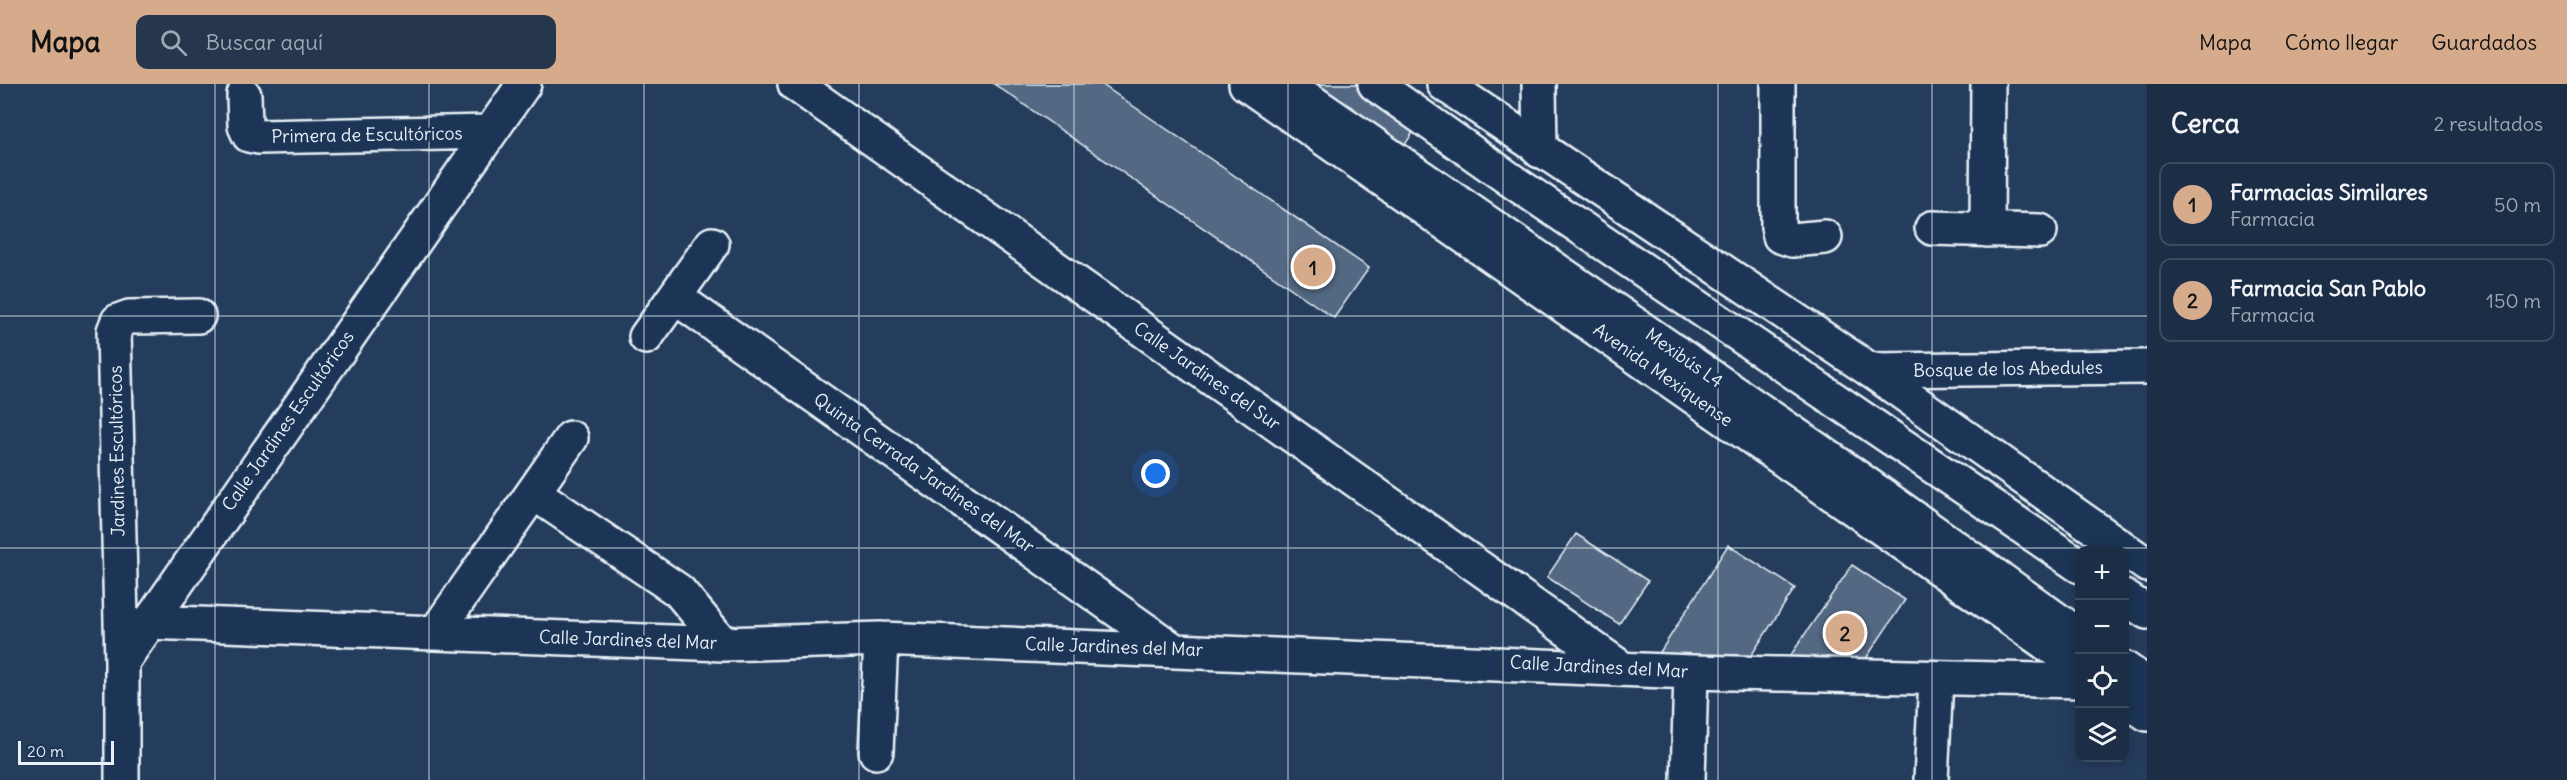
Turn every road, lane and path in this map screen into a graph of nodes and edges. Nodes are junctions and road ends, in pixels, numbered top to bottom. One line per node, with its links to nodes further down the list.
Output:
1 (524, 84): 11 (street, Calle Jardines Escultóricos)
2 (795, 84): 37 (street, Calle Jardines del Sur)
3 (1246, 84): 36 (street, Avenida Mexiquense)
4 (1286, 84): 31 (street, Mexibús L4)
5 (1375, 84): 25 (street)
6 (1444, 84): 12 (street)
7 (1539, 84): 12 (street)
8 (1778, 84): 16 (street)
9 (1988, 84): 14 (street)
10 (244, 95): 11 (street, Primera de Escultóricos)
11 (490, 132): 29 (street, Calle Jardines Escultóricos)
12 (1540, 151): 22 (street)
13 (1932, 228): 14 (street)
14 (1987, 230): 15 (street)
15 (2040, 231)
16 (1825, 237)
17 (712, 244): 18 (street)
18 (675, 297): 20 (street); 34 (street, Quinta Cerrada Jardines del Mar)
19 (198, 316): 35 (street, Jardines Escultóricos)
20 (646, 337)
21 (2147, 367): 22 (street, Bosque de los Abedules)
22 (1870, 370): 26 (street)
23 (571, 438): 24 (street)
24 (534, 493): 30 (street); 33 (street)
25 (2075, 563)
26 (2147, 565)
27 (2129, 600): 28 (street)
28 (2147, 612)
29 (148, 622): 30 (street, Calle Jardines del Mar); 35 (street, Calle Jardines Escultóricos)
30 (436, 632): 33 (street, Calle Jardines del Mar)
31 (2075, 633)
32 (881, 639): 33 (street, Calle Jardines del Mar); 34 (street, Calle Jardines del Mar); 45 (street)
33 (723, 644)
34 (1172, 649): 37 (street, Calle Jardines del Mar)
35 (122, 662): 46 (street)
36 (2075, 664)
37 (1620, 667): 39 (street, Calle Jardines del Mar)
38 (2129, 671): 42 (street)
39 (1691, 672): 40 (street, Calle Jardines del Mar); 47 (street)
40 (1936, 679): 41 (street, Calle Jardines del Mar); 48 (street)
41 (2075, 681)
42 (2147, 684)
43 (2129, 701): 44 (street)
44 (2147, 714)
45 (876, 752)
46 (122, 780)
47 (1688, 780)
48 (1930, 780)

